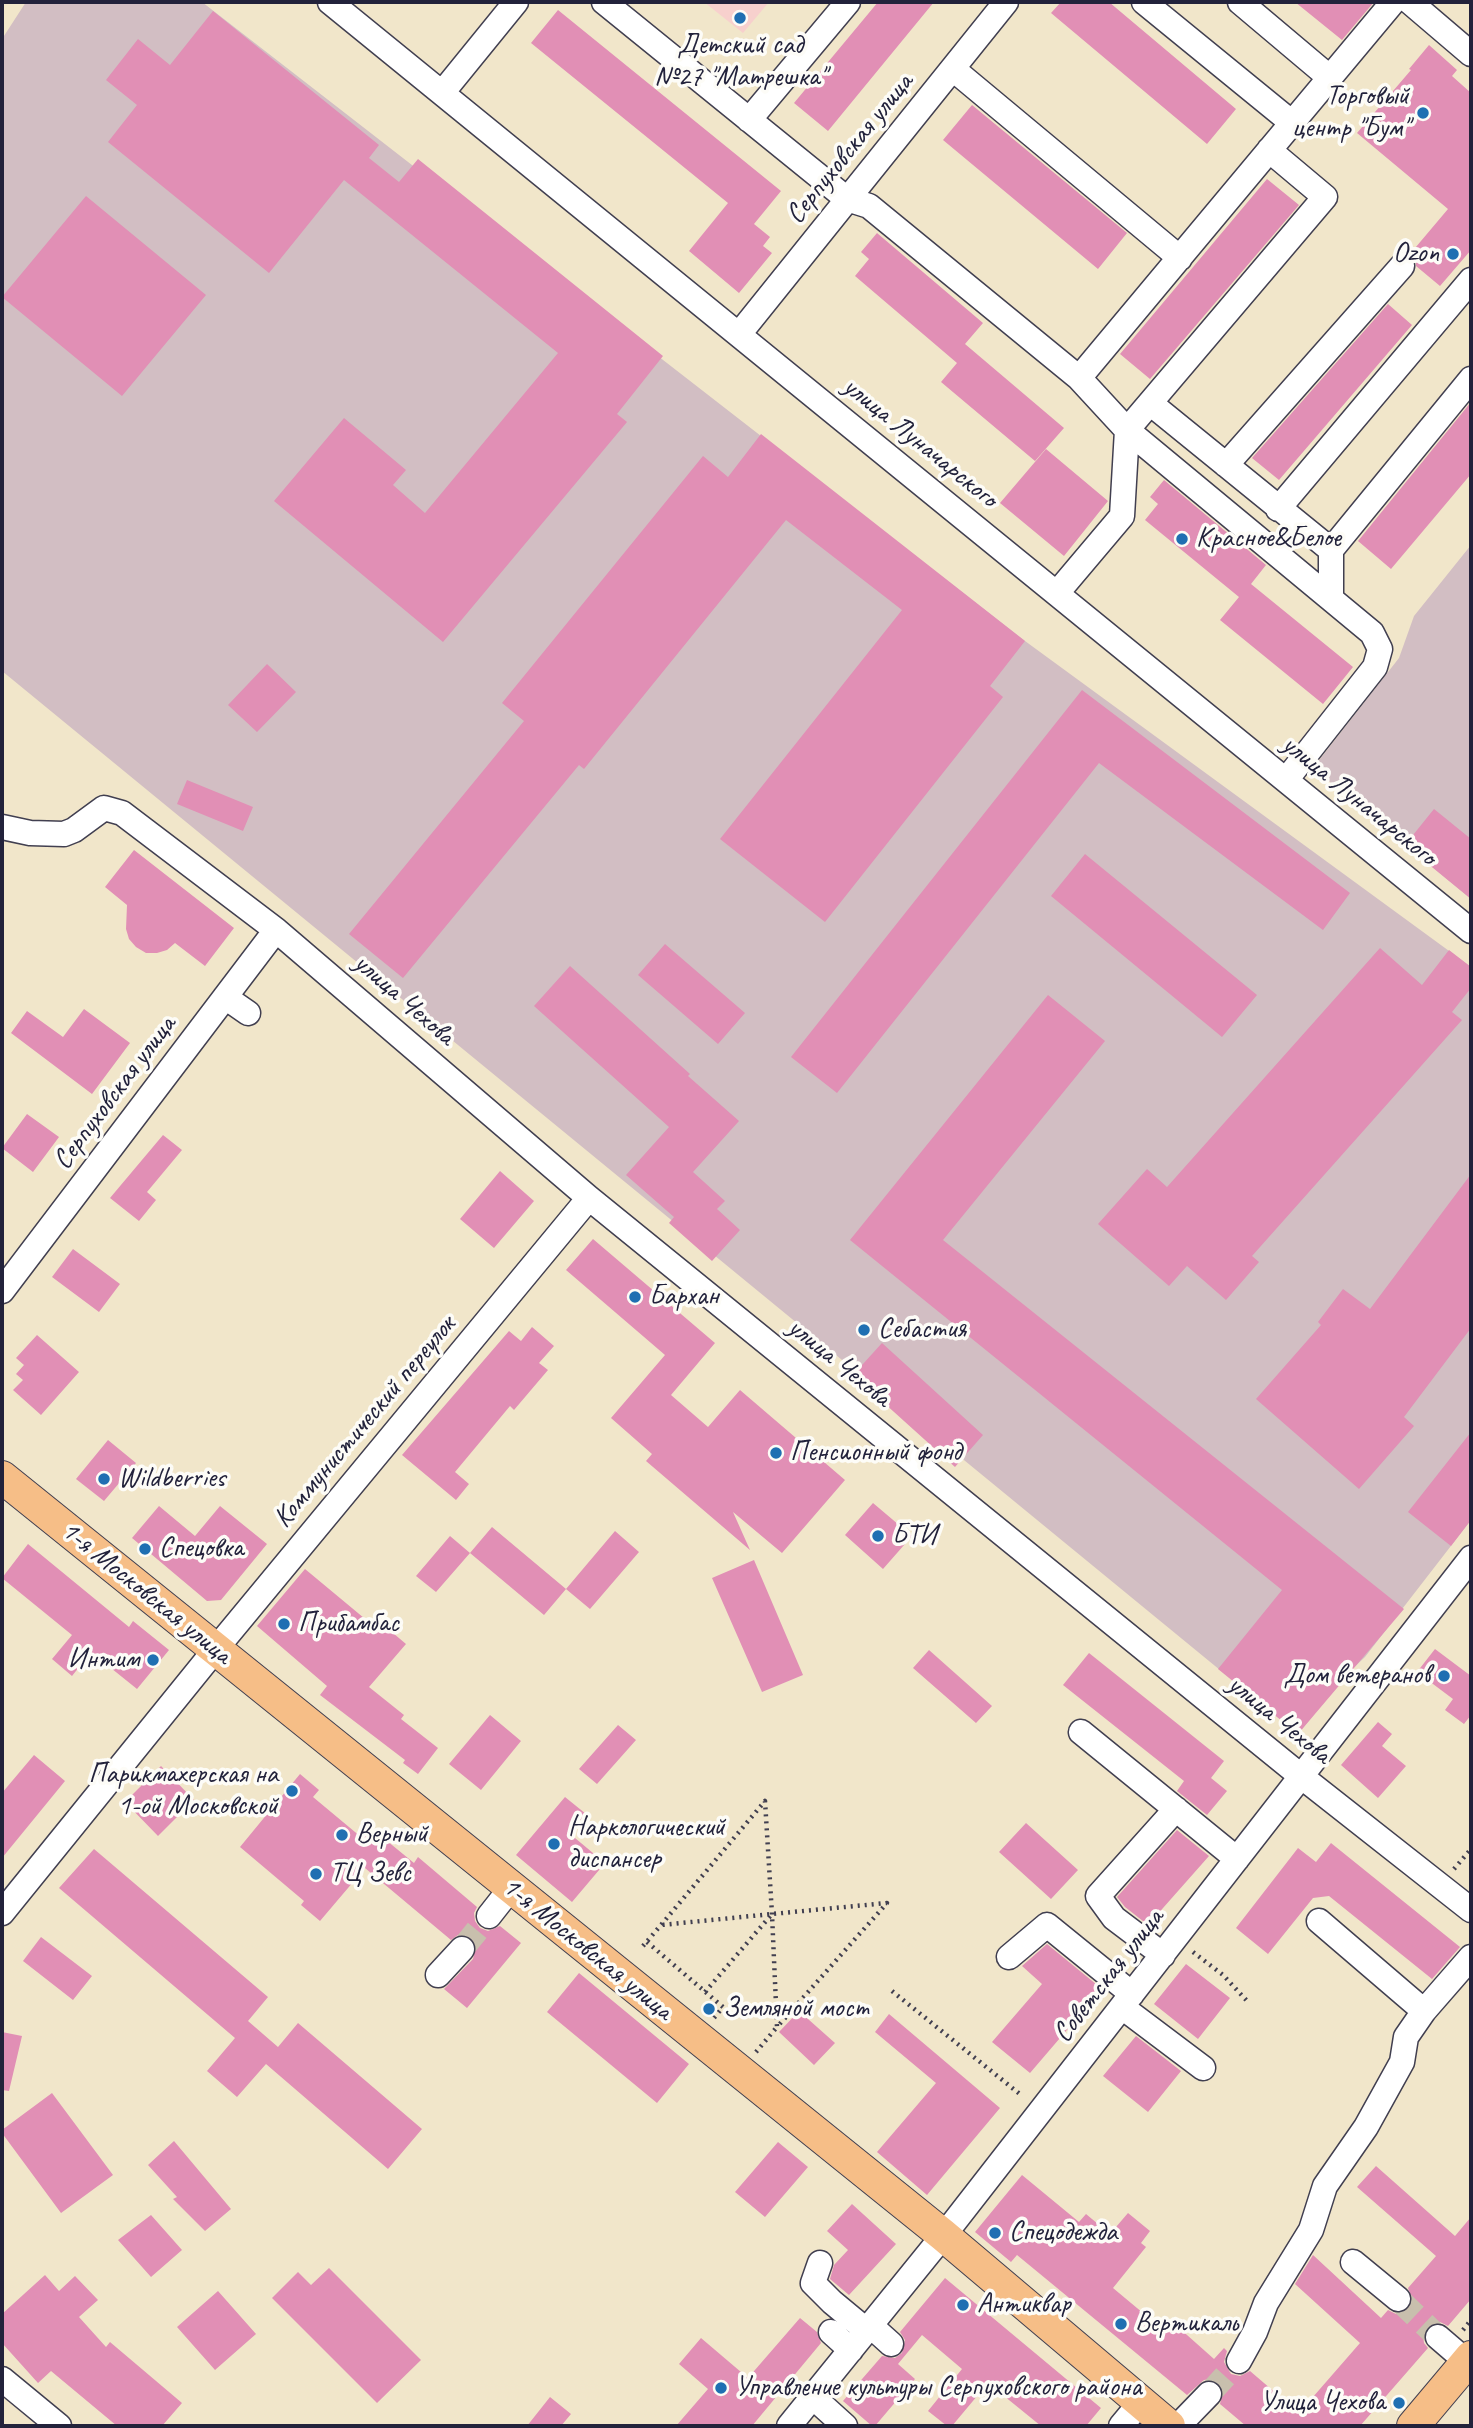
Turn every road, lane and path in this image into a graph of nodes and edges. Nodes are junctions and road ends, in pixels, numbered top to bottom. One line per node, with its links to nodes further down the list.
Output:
1 (330, 2): 13 (street, улица Луначарского)
2 (516, 2): 13 (street)
3 (604, 2): 14 (street)
4 (848, 2): 14 (street)
5 (1006, 2): 11 (street, Серпуховская улица)
6 (1144, 2): 15 (street)
7 (1240, 2): 12 (street)
8 (1393, 2): 12 (street)
9 (1410, 2): 10 (street)
10 (1471, 54)
11 (953, 69): 17 (street, Серпуховская улица); 18 (street)
12 (1329, 78): 15 (street)
13 (442, 93): 21 (street, улица Луначарского)
14 (749, 120): 17 (street)
15 (1292, 122): 16 (street)
16 (1269, 150): 18 (street); 24 (street)
17 (847, 199): 21 (street, Серпуховская улица); 22 (street)
18 (1180, 258): 22 (street)
19 (1402, 266): 26 (street)
20 (1471, 280): 27 (street)
21 (740, 333): 29 (street, улица Луначарского)
22 (1079, 378): 25 (street)
23 (1471, 379): 28 (street)
24 (1150, 403): 25 (street); 26 (street)
25 (1127, 430): 29 (street); 30 (street)
26 (1226, 465): 27 (street)
27 (1278, 509): 28 (street)
28 (1331, 550): 30 (street)
29 (1057, 593): 31 (street, улица Луначарского)
30 (1331, 598): 31 (street)
31 (1286, 780): 34 (street, улица Луначарского)
32 (2, 827): 33 (street, улица Чехова)
33 (276, 930): 35 (street, Серпуховская улица); 37 (street, улица Чехова)
34 (1471, 931)
35 (225, 998): 36 (street); 38 (street, Серпуховская улица)
36 (248, 1013)
37 (589, 1198): 41 (street, Коммунистический переулок); 43 (street, улица Чехова)
38 (2, 1291)
39 (2, 1477): 41 (main road, 1-я Московская улица)
40 (1471, 1558): 43 (street, Советская улица)
41 (215, 1650): 46 (main road, 1-я Московская улица); 48 (street, Коммунистический переулок)
42 (1082, 1732): 44 (street)
43 (1302, 1777): 45 (street, Советская улица); 47 (street, улица Чехова)
44 (1176, 1809): 45 (street); 53 (street)
45 (1237, 1859): 53 (street, Советская улица)
46 (511, 1888): 50 (street); 66 (main road, 1-я Московская улица)
47 (1471, 1910)
48 (2, 1913)
49 (772, 1914): 49 (path); 52 (path); 52 (path); 59 (path)
50 (489, 1916)
51 (1319, 1921): 62 (street)
52 (661, 1925): 59 (path)
53 (1169, 1947): 60 (street, Советская улица); 61 (path)
54 (462, 1949): 57 (street)
55 (1009, 1957): 60 (street)
56 (1471, 1957): 62 (street)
57 (438, 1975)
58 (892, 1991): 65 (path)
59 (705, 1992): 63 (path)
60 (1127, 2001): 64 (street); 66 (street, Советская улица)
61 (1248, 2002)
62 (1424, 2011): 76 (street)
63 (711, 2021)
64 (1203, 2068)
65 (1021, 2095)
66 (943, 2235): 70 (street, Советская улица); 80 (main road, 1-я Московская улица)
67 (1353, 2262): 69 (street)
68 (820, 2263): 70 (street)
69 (1398, 2299)
70 (869, 2328): 73 (street); 74 (street, Советская улица)
71 (831, 2332): 74 (street)
72 (1438, 2337): 75 (street)
73 (891, 2344)
74 (851, 2350): 79 (street, Советская улица)
75 (1469, 2360): 87 (main road)
76 (1239, 2361)
77 (2, 2379): 81 (street)
78 (1209, 2393): 86 (street)
79 (813, 2397): 82 (street, Советская улица); 83 (street)
80 (1141, 2402): 84 (street); 85 (main road, 1-я Московская улица)
81 (59, 2426)
82 (789, 2426)
83 (845, 2426)
84 (1121, 2426)
85 (1169, 2426)
86 (1178, 2426)
87 (1413, 2426)

